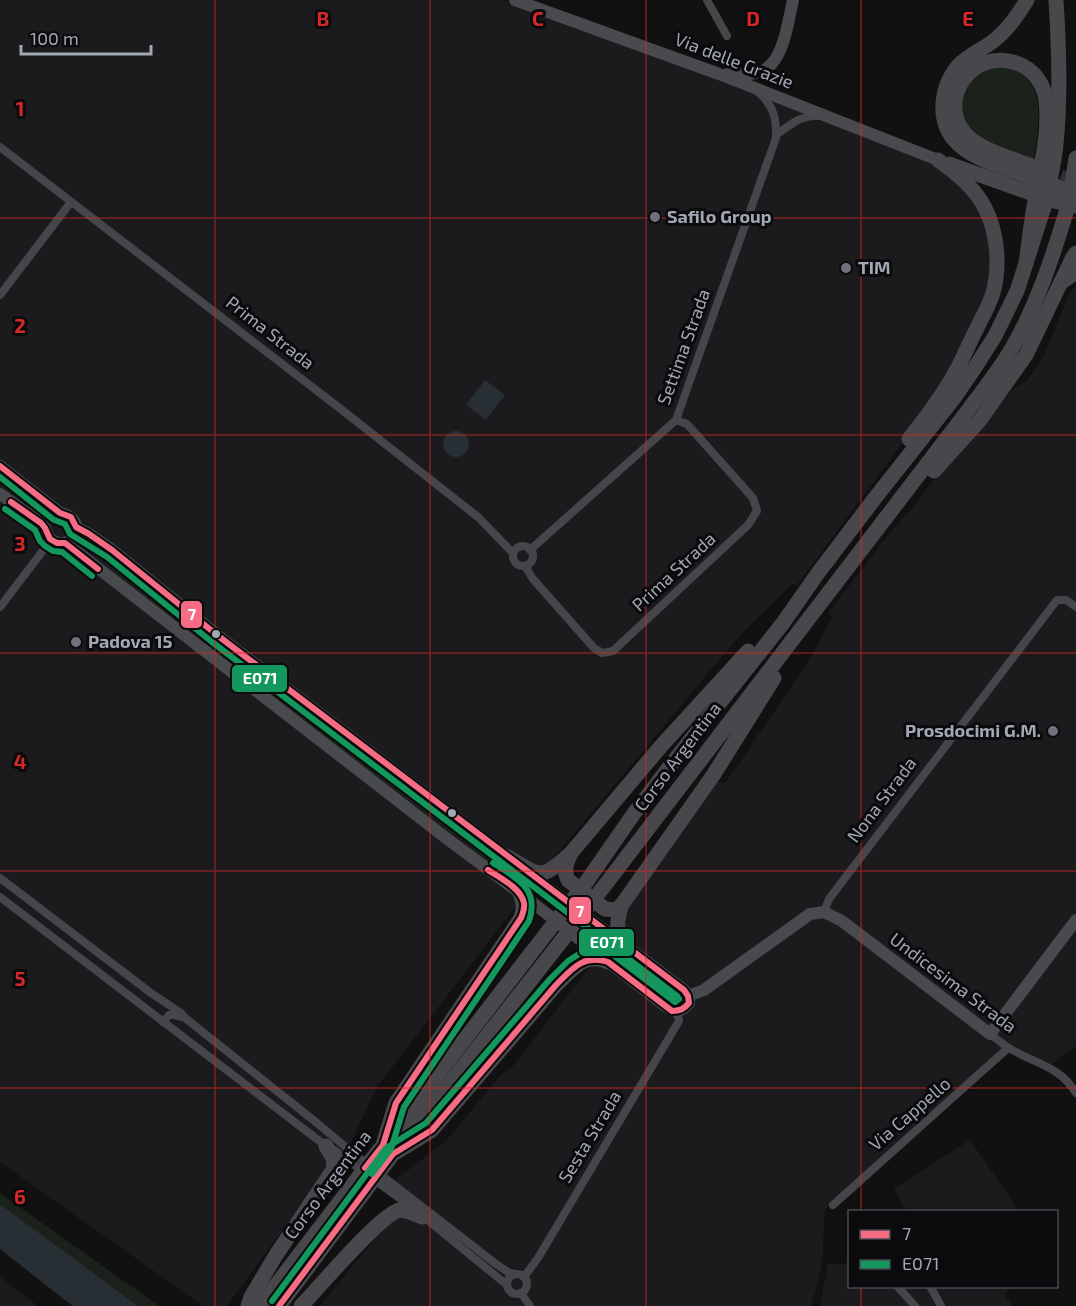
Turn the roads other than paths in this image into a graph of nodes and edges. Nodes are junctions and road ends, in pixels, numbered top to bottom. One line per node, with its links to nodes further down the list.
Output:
1 (515, 0): 7 (street, Via delle Grazie)
2 (707, 0): 6 (street)
3 (793, 0): 7 (street)
4 (1056, 0): 19 (highway, Corso Argentina, bridge)
5 (1023, 6): 15 (highway)
6 (727, 36)
7 (719, 74): 8 (street, Via delle Grazie)
8 (752, 87): 9 (street, Via delle Grazie); 10 (street, Settima Strada)
9 (831, 118): 10 (street); 13 (street, Via delle Grazie)
10 (776, 135): 23 (street, Settima Strada)
11 (0, 147): 16 (street, Prima Strada)
12 (1076, 158): 17 (highway, Corso Argentina, bridge)
13 (938, 160): 17 (highway); 26 (highway)
14 (1032, 166): 19 (highway, bridge)
15 (1076, 194)
16 (71, 202): 22 (street); 33 (street, Prima Strada)
17 (1072, 207): 27 (highway, Corso Argentina)
18 (1076, 253): 21 (highway)
19 (1026, 264): 26 (highway, Corso Argentina)
20 (1076, 274): 21 (street)
21 (1059, 286): 27 (highway)
22 (0, 295)
23 (676, 420): 32 (street, Settima Strada); 34 (street, Prima Strada)
24 (0, 466): 28 (street)
25 (0, 494): 30 (street)
26 (875, 498): 35 (highway, Corso Argentina)
27 (892, 510): 36 (highway, Corso Argentina)
28 (60, 513): 29 (street); 30 (street)
29 (76, 526): 31 (street); 39 (street)
30 (48, 534): 31 (street); 37 (street)
31 (64, 543): 40 (street)
32 (530, 549): 33 (street); 34 (street)
33 (513, 553): 34 (street, Prima Strada)
34 (525, 566)
35 (818, 573): 43 (highway); 65 (highway, Corso Argentina, bridge)
36 (833, 586): 50 (highway); 65 (highway, Corso Argentina, bridge)
37 (0, 607)
38 (1076, 607): 51 (street, Nona Strada)
39 (217, 635): 40 (street); 41 (street)
40 (204, 652): 42 (street)
41 (317, 711): 42 (street); 44 (street)
42 (304, 728): 46 (street)
43 (570, 853): 44 (highway); 50 (highway)
44 (506, 856): 53 (street)
45 (0, 878): 47 (street)
46 (520, 893): 54 (street); 65 (highway)
47 (19, 894): 49 (street); 55 (street)
48 (0, 897): 49 (street)
49 (10, 905): 57 (street)
50 (621, 906): 53 (highway)
51 (824, 912): 56 (street); 61 (street, Undicesima Strada)
52 (1076, 920): 61 (street)
53 (626, 946): 56 (street)
54 (608, 963): 58 (street); 65 (highway)
55 (151, 993): 57 (street); 59 (street)
56 (688, 996): 58 (street)
57 (146, 1009): 60 (street)
58 (677, 1011): 69 (street, Sesta Strada)
59 (184, 1017): 60 (street); 69 (street)
60 (164, 1022): 64 (street)
61 (990, 1034): 62 (street, Undicesima Strada)
62 (1008, 1048): 63 (street, Undicesima Strada); 67 (street, Via Cappello)
63 (1076, 1093)
64 (326, 1146): 68 (street); 74 (highway)
65 (386, 1152): 66 (highway, Corso Argentina, bridge)
66 (360, 1187): 75 (highway, Corso Argentina); 76 (highway, Corso Argentina)
67 (833, 1205)
68 (422, 1217): 70 (street); 77 (highway)
69 (520, 1276): 70 (street); 73 (street)
70 (507, 1285): 73 (street)
71 (898, 1288): 79 (street)
72 (931, 1288): 80 (street)
73 (521, 1293): 78 (street)
74 (248, 1306)
75 (260, 1306)
76 (279, 1306)
77 (301, 1306)
78 (530, 1306)
79 (915, 1306)
80 (940, 1306)

